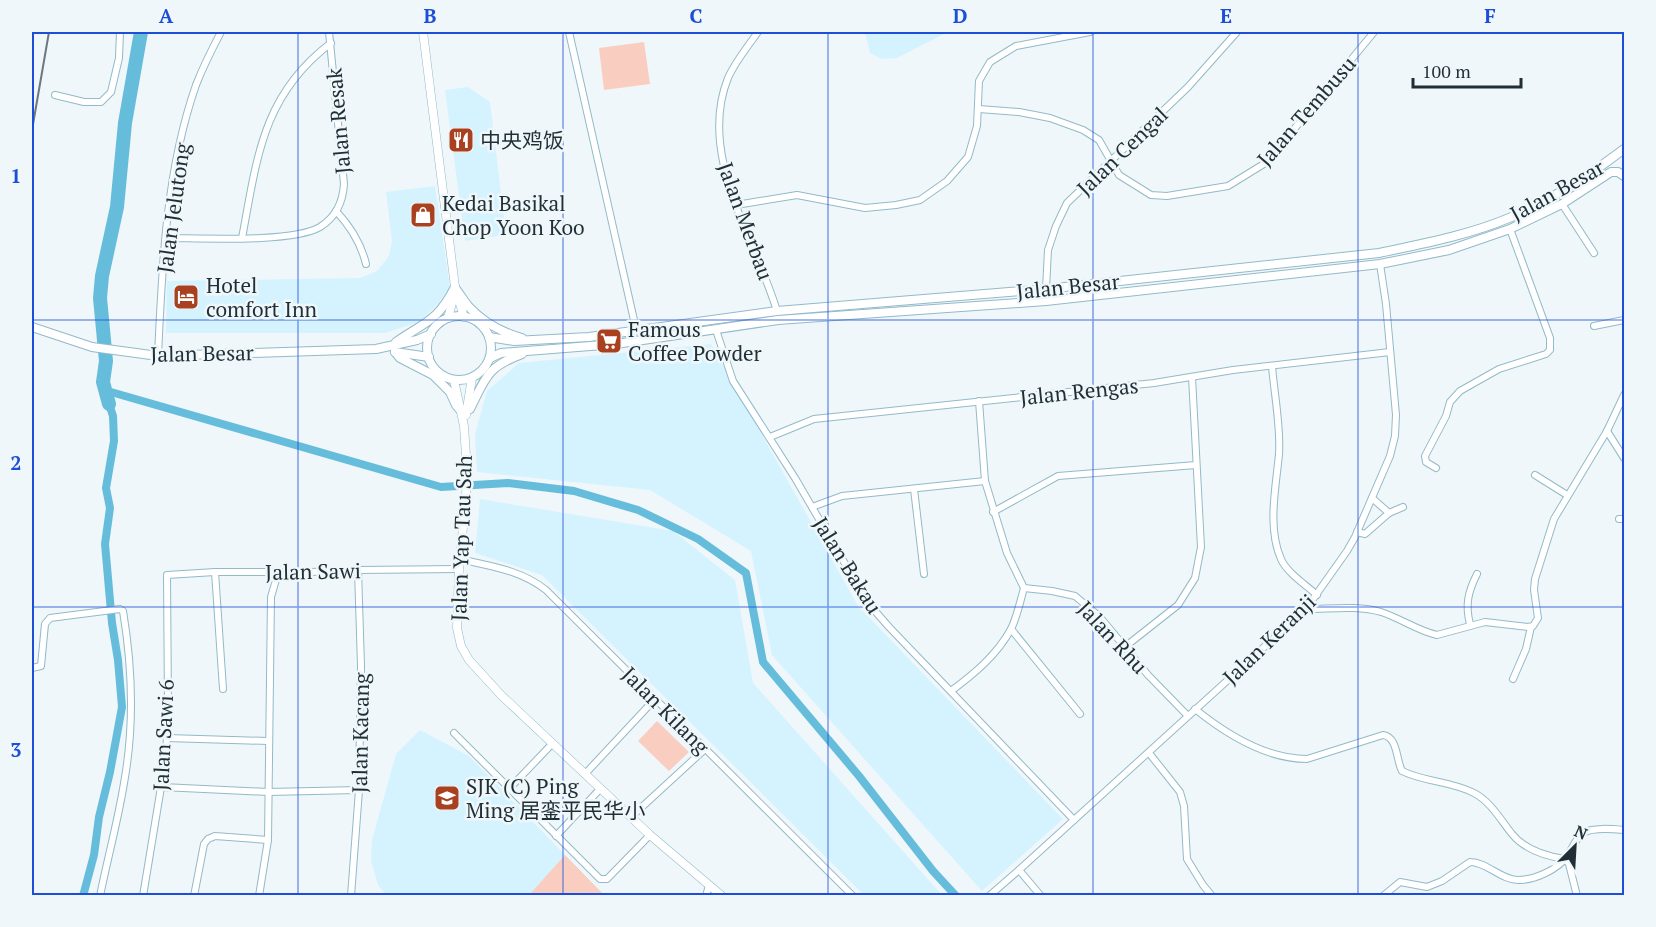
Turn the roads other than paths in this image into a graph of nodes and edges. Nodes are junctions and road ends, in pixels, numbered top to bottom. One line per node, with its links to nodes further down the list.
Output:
1 (120, 32): 11 (street)
2 (221, 32): 20 (street, Jalan Jelutong)
3 (329, 32): 10 (street, Jalan Resak)
4 (423, 32): 25 (street)
5 (569, 32): 33 (street)
6 (758, 32): 16 (street, Jalan Merbau)
7 (1090, 32): 12 (street)
8 (1237, 32): 14 (street, Jalan Cengal)
9 (1374, 32): 14 (street, Jalan Tembusu)
10 (331, 43): 18 (street, Jalan Resak); 21 (street)
11 (55, 95)
12 (979, 109): 14 (street, Jalan Tembusu); 16 (street)
13 (1624, 150): 26 (main road, Jalan Besar)
14 (1112, 161): 26 (street, Jalan Cengal)
15 (1624, 176): 17 (main road, Jalan Besar)
16 (736, 204): 27 (street, Jalan Merbau)
17 (1562, 204): 19 (main road, Jalan Besar); 22 (street)
18 (336, 211): 21 (street); 23 (street)
19 (1510, 229): 24 (main road, Jalan Besar); 55 (street)
20 (166, 238): 21 (street); 41 (street, Jalan Jelutong)
21 (242, 238)
22 (1594, 254)
23 (366, 264)
24 (1380, 264): 34 (main road, Jalan Besar); 40 (street, Jalan Keranji)
25 (455, 288): 28 (street); 29 (street); 37 (main road); 38 (main road)
26 (1046, 289): 27 (main road, Jalan Besar)
27 (777, 311): 33 (main road, Jalan Besar)
28 (464, 317): 29 (main road); 36 (main road, Jalan Besar)
29 (448, 318): 35 (main road, Jalan Besar)
30 (1624, 320): 31 (street)
31 (1594, 326)
32 (32, 327): 41 (main road, Jalan Besar)
33 (636, 329): 37 (main road, Jalan Besar)
34 (716, 330): 39 (main road, Jalan Besar); 52 (street, Jalan Bakau)
35 (431, 334): 38 (main road, Jalan Besar); 42 (main road)
36 (489, 336): 37 (main road, Jalan Besar); 43 (main road)
37 (530, 341)
38 (395, 348): 41 (main road, Jalan Besar); 42 (main road, Jalan Besar); 50 (main road)
39 (531, 351): 43 (main road, Jalan Besar); 50 (main road)
40 (1390, 352): 44 (street, Jalan Rengas); 60 (street, Jalan Keranji)
41 (158, 356)
42 (429, 357): 47 (main road)
43 (490, 358): 45 (main road)
44 (1272, 366): 46 (street, Jalan Rengas); 75 (street)
45 (472, 378): 47 (main road); 50 (street, Jalan Yap Tau Sah)
46 (1192, 378): 49 (street, Jalan Rengas); 54 (street)
47 (454, 380): 50 (street, Jalan Yap Tau Sah)
48 (1624, 394): 51 (street)
49 (979, 401): 52 (street, Jalan Rengas); 57 (street)
50 (463, 410): 66 (street, Jalan Yap Tau Sah)
51 (1608, 431): 53 (street); 59 (street)
52 (770, 437): 61 (street, Jalan Bakau)
53 (1624, 458)
54 (1196, 465): 63 (street); 80 (street)
55 (1436, 468)
56 (1535, 475): 59 (street)
57 (985, 481): 58 (street); 63 (street)
58 (914, 489): 61 (street); 72 (street)
59 (1567, 495): 78 (street)
60 (1372, 498): 64 (street); 65 (street, Jalan Keranji)
61 (812, 507): 84 (street, Jalan Bakau)
62 (1403, 507): 64 (street)
63 (993, 512): 74 (street)
64 (1389, 513): 65 (street)
65 (1357, 532): 75 (street, Jalan Keranji)
66 (459, 559): 67 (street, Jalan Yap Tau Sah); 85 (street, Jalan Kilang)
67 (459, 569): 68 (street, Jalan Sawi); 92 (street, Jalan Yap Tau Sah)
68 (358, 570): 71 (street, Jalan Sawi); 99 (street, Jalan Kacang)
69 (215, 572): 70 (street, Jalan Sawi); 71 (street, Jalan Sawi); 83 (street)
70 (168, 573): 90 (street, Jalan Sawi 6)
71 (278, 573): 91 (street)
72 (924, 574)
73 (1477, 574): 77 (street)
74 (1024, 588): 79 (street); 80 (street, Jalan Rhu)
75 (1317, 595): 76 (street, Jalan Keranji)
76 (1306, 609): 77 (street); 86 (street, Jalan Keranji)
77 (1470, 624): 78 (street)
78 (1531, 627): 82 (street)
79 (1011, 629): 84 (street); 87 (street)
80 (1126, 646): 88 (street, Jalan Rhu)
81 (32, 668): 110 (street)
82 (1513, 679)
83 (223, 689)
84 (951, 692): 102 (street, Jalan Bakau)
85 (655, 699): 93 (street, Jalan Kilang); 95 (street)
86 (1195, 709): 88 (street, Jalan Keranji); 107 (street)
87 (1080, 714)
88 (1188, 716): 94 (street, Jalan Keranji)
89 (454, 733): 97 (street)
90 (167, 738): 91 (street); 96 (street, Jalan Sawi 6)
91 (268, 741): 100 (street)
92 (552, 744): 95 (street, Jalan Yap Tau Sah); 97 (street)
93 (705, 749): 101 (street); 117 (street, Jalan Kilang)
94 (1149, 753): 102 (street, Jalan Keranji); 120 (street)
95 (585, 774): 98 (street, Jalan Yap Tau Sah)
96 (162, 787): 100 (street); 111 (street, Jalan Sawi 6)
97 (509, 789): 105 (street)
98 (600, 789): 101 (street, Jalan Yap Tau Sah); 105 (street)
99 (359, 790): 100 (street); 114 (street, Jalan Kacang)
100 (268, 792): 106 (street)
101 (631, 817): 104 (street, Jalan Yap Tau Sah)
102 (1074, 820): 108 (street, Jalan Keranji)
103 (1624, 830): 107 (street)
104 (650, 835): 105 (street); 109 (street, Jalan Yap Tau Sah)
105 (556, 836)
106 (268, 840): 112 (street); 113 (street)
107 (1566, 859): 121 (street); 122 (street)
108 (1019, 870): 118 (street, Jalan Keranji); 119 (street)
109 (710, 885): 115 (street); 116 (street, Jalan Yap Tau Sah)
110 (100, 896)
111 (143, 896)
112 (194, 896)
113 (259, 896)
114 (351, 896)
115 (706, 896)
116 (722, 896)
117 (854, 896)
118 (989, 896)
119 (1041, 896)
120 (1212, 896)
121 (1383, 896)
122 (1576, 896)

